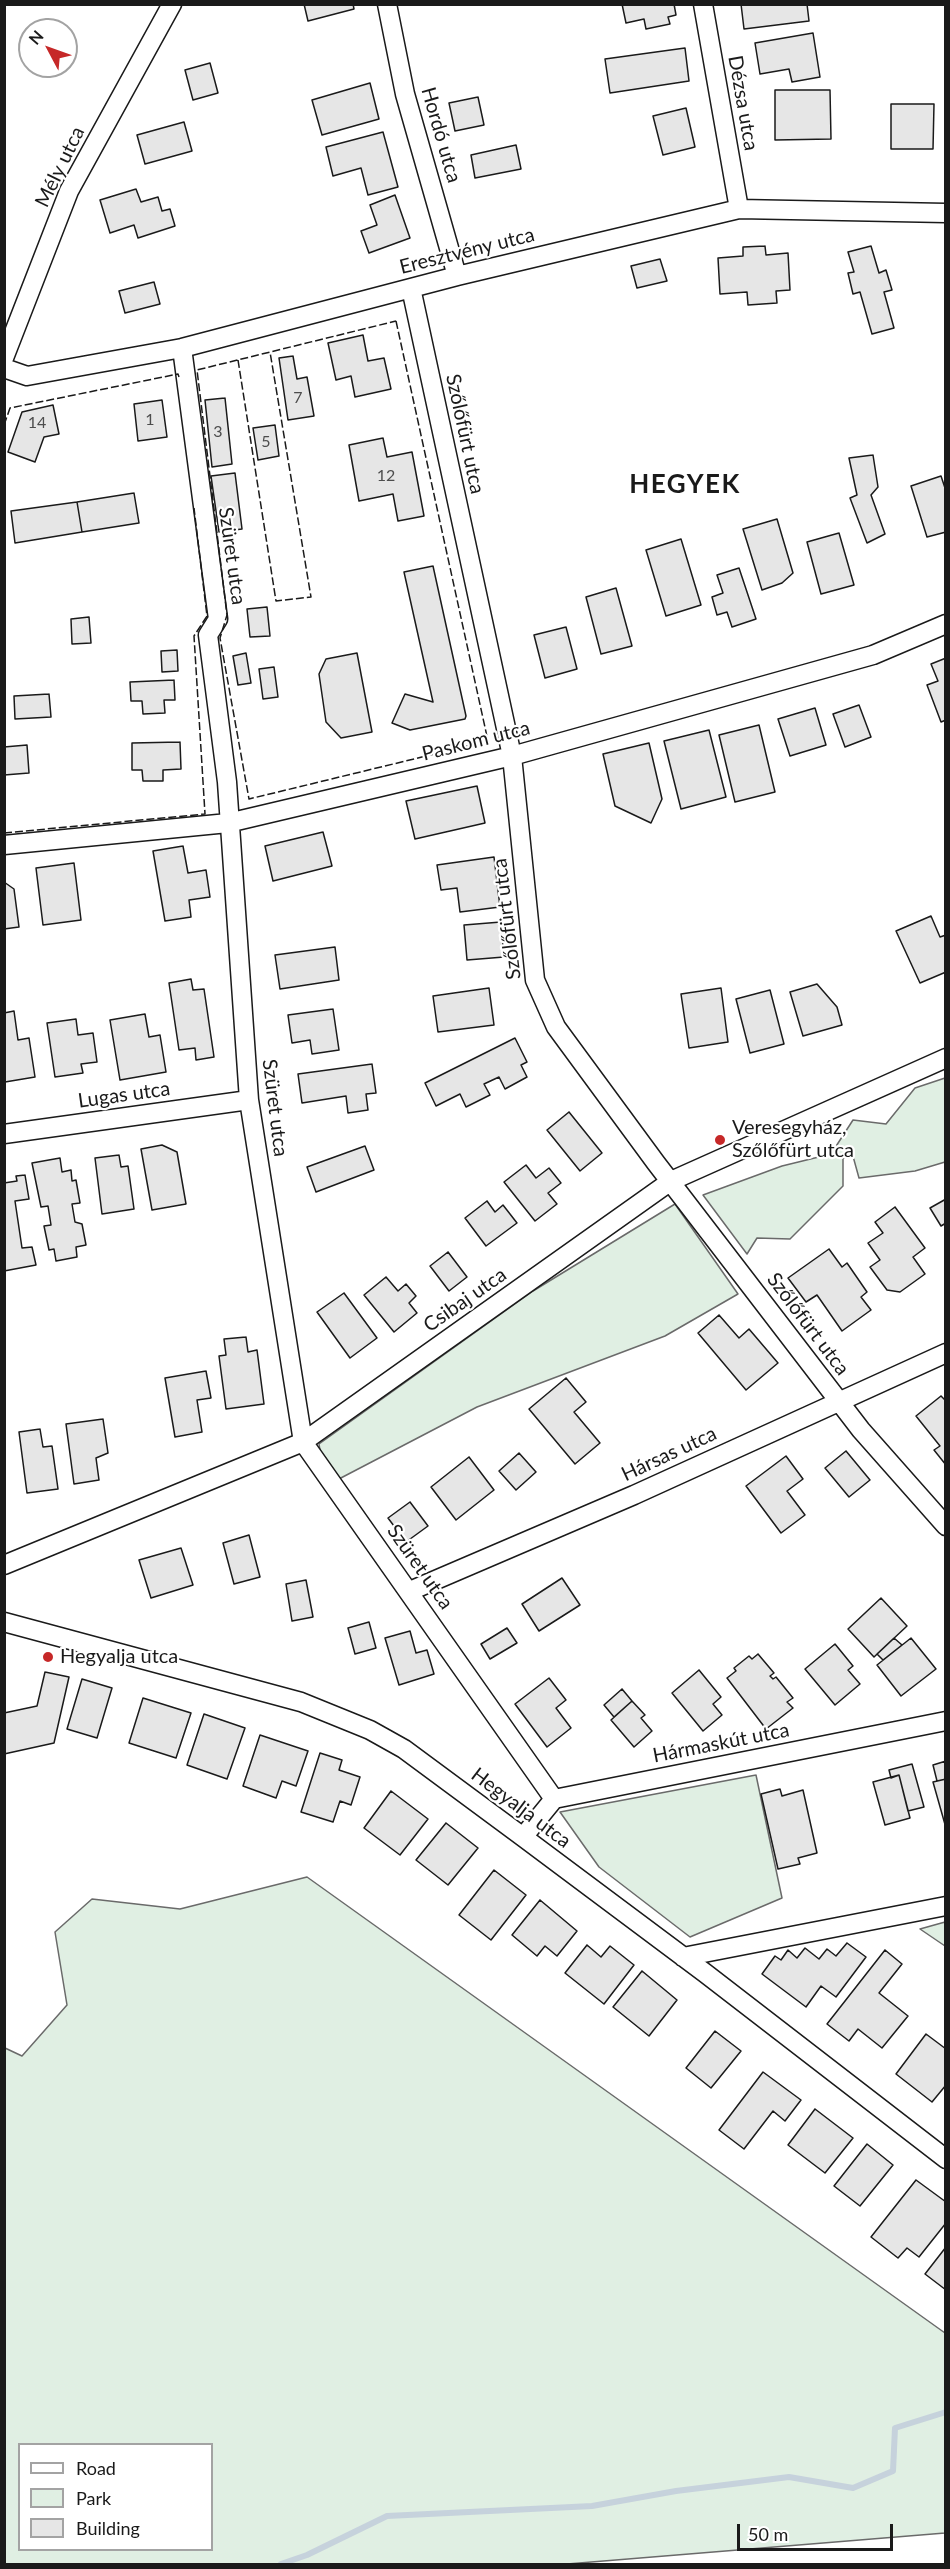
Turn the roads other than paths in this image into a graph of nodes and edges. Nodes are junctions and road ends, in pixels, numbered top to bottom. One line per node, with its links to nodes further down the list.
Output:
1 (172, 4): 9 (street, Mély utca)
2 (387, 4): 6 (street, Hordó utca)
3 (703, 4): 4 (street, Dézsa utca)
4 (740, 209): 5 (street, Eresztvény utca); 6 (street, Eresztvény utca)
5 (945, 213)
6 (457, 276): 7 (street, Eresztvény utca)
7 (411, 288): 8 (street, Eresztvény utca); 12 (street, Szőlőfürt utca)
8 (182, 348): 10 (street, Eresztvény utca); 13 (street, Szüret utca)
9 (6, 351)
10 (4, 368)
11 (945, 624): 12 (street, Paskom utca)
12 (512, 756): 13 (street, Paskom utca); 18 (street, Szőlőfürt utca)
13 (228, 823): 14 (street, Paskom utca); 16 (street, Szüret utca)
14 (4, 845)
15 (945, 1058): 18 (street, Csibaj utca)
16 (249, 1100): 17 (street, Lugas utca); 21 (street, Szüret utca)
17 (4, 1134)
18 (671, 1181): 20 (street, Szőlőfürt utca); 21 (street, Csibaj utca)
19 (945, 1353): 20 (street, Hársas utca)
20 (839, 1401): 22 (street, Szőlőfürt utca); 24 (street, Hársas utca)
21 (303, 1442): 23 (street, Csibaj utca); 24 (street, Szüret utca)
22 (945, 1526)
23 (4, 1565)
24 (410, 1591): 27 (street, Szüret utca)
25 (4, 1622): 28 (street, Hegyalja utca)
26 (945, 1721): 27 (street, Hármaskút utca)
27 (554, 1799): 28 (street)
28 (523, 1837): 30 (street, Hegyalja utca)
29 (945, 1906): 30 (street)
30 (683, 1957): 31 (street, Hegyalja utca)
31 (945, 2159)

